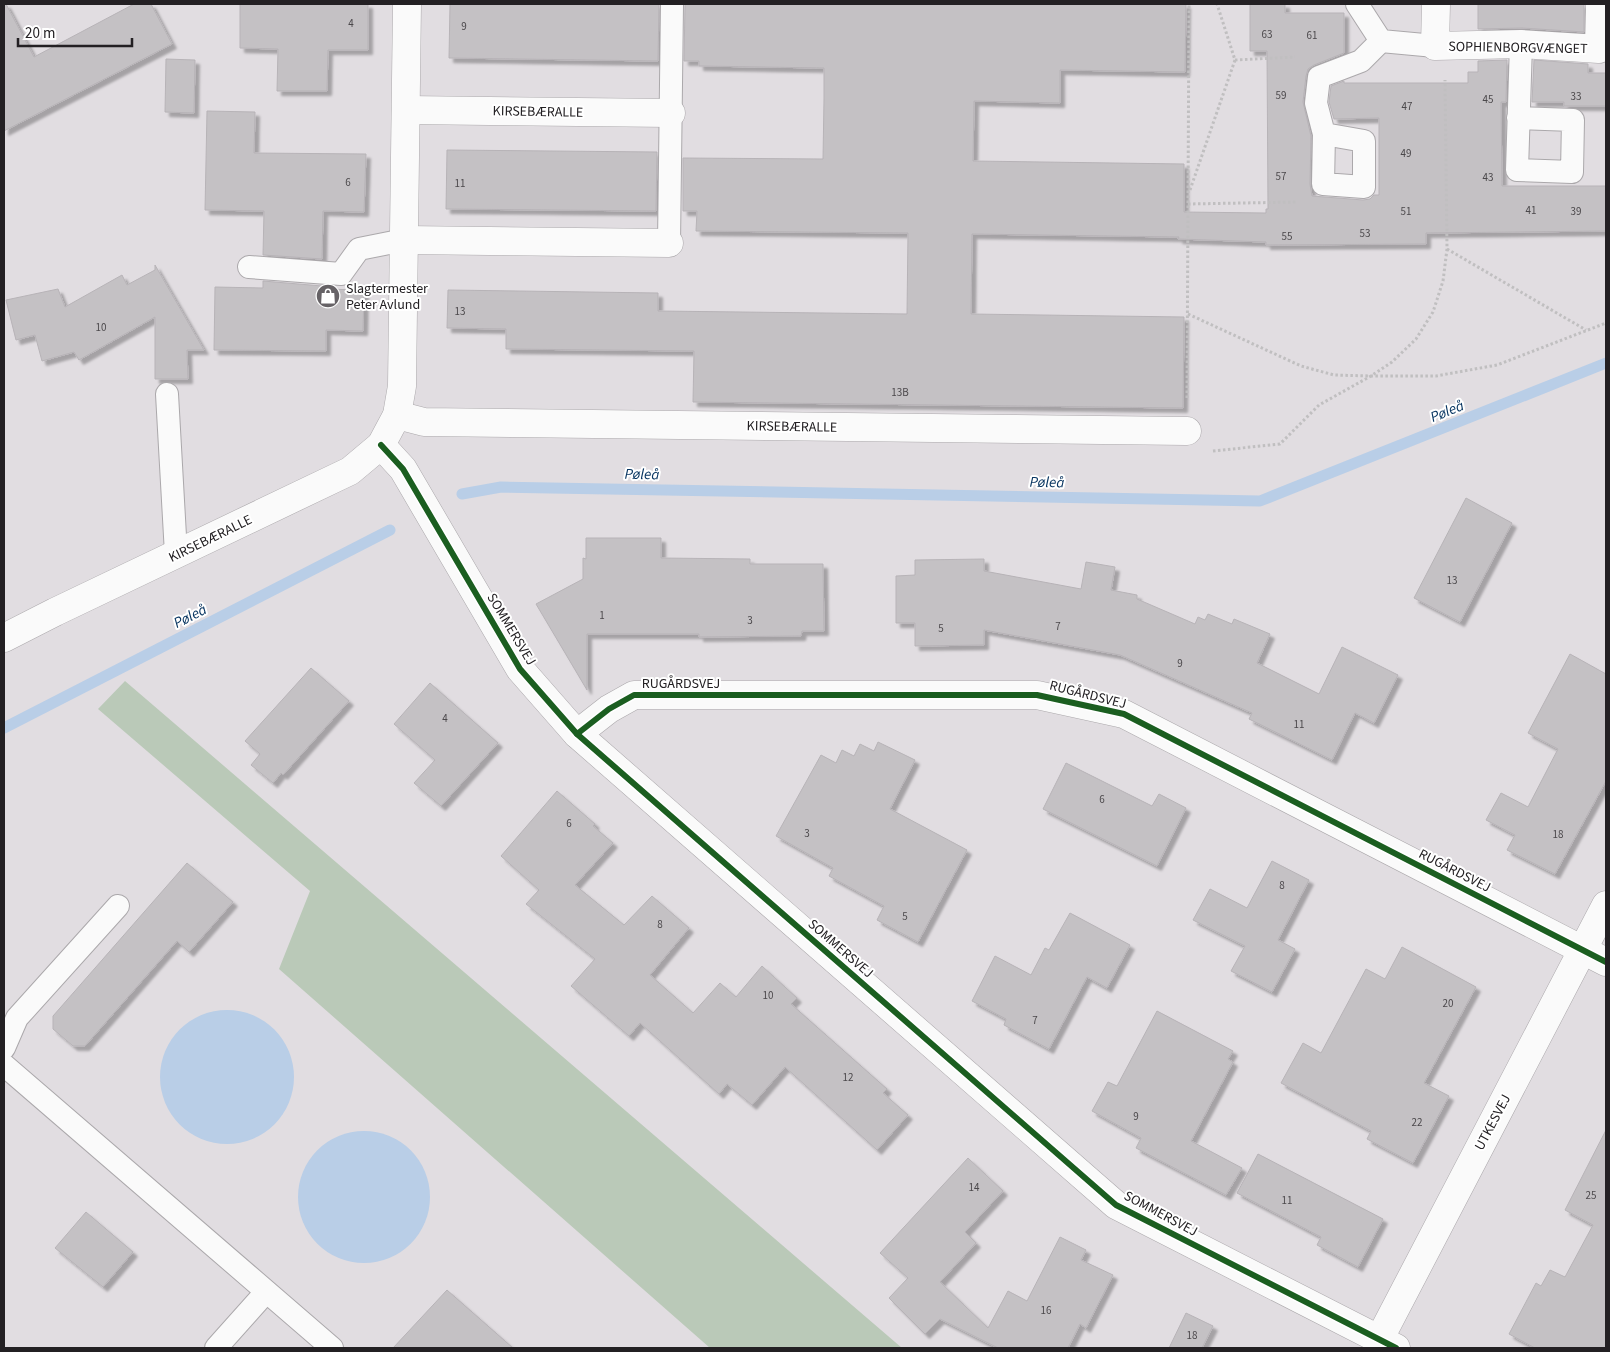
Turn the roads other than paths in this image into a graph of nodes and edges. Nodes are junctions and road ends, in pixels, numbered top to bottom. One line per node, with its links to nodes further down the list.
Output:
1 (407, 4): 10 (street, KIRSEBÆRALLE)
2 (672, 4): 11 (lane)
3 (1358, 4): 6 (lane)
4 (1436, 4): 8 (street, SOPHIENBORGVÆNGET)
5 (1600, 4): 9 (street, SOPHIENBORGVÆNGET)
6 (1381, 40): 8 (lane); 13 (lane)
7 (1521, 44): 8 (street, SOPHIENBORGVÆNGET); 9 (street, SOPHIENBORGVÆNGET); 12 (lane)
8 (1435, 46)
9 (1603, 50)
10 (406, 110): 11 (street, KIRSEBÆRALLE); 14 (street, KIRSEBÆRALLE)
11 (670, 113): 15 (lane)
12 (1518, 118)
13 (1324, 134): 13 (lane)
14 (404, 240): 15 (street); 16 (lane); 18 (street, KIRSEBÆRALLE)
15 (669, 243)
16 (249, 267)
17 (167, 394): 21 (lane)
18 (397, 415): 19 (street, KIRSEBÆRALLE); 20 (street, KIRSEBÆRALLE)
19 (1187, 431)
20 (381, 445): 21 (street, KIRSEBÆRALLE); 23 (street, SOMMERSVEJ)
21 (176, 554): 22 (street, KIRSEBÆRALLE)
22 (4, 638)
23 (577, 734): 26 (street, RUGÅRDSVEJ); 31 (street, SOMMERSVEJ)
24 (1606, 904): 26 (street, UTKESVEJ)
25 (118, 906): 28 (lane)
26 (1582, 950): 27 (street, RUGÅRDSVEJ); 31 (street, UTKESVEJ)
27 (1606, 962)
28 (4, 1048)
29 (4, 1065): 30 (lane)
30 (266, 1292): 32 (lane); 33 (lane)
31 (1387, 1344)
32 (216, 1348)
33 (332, 1348)

